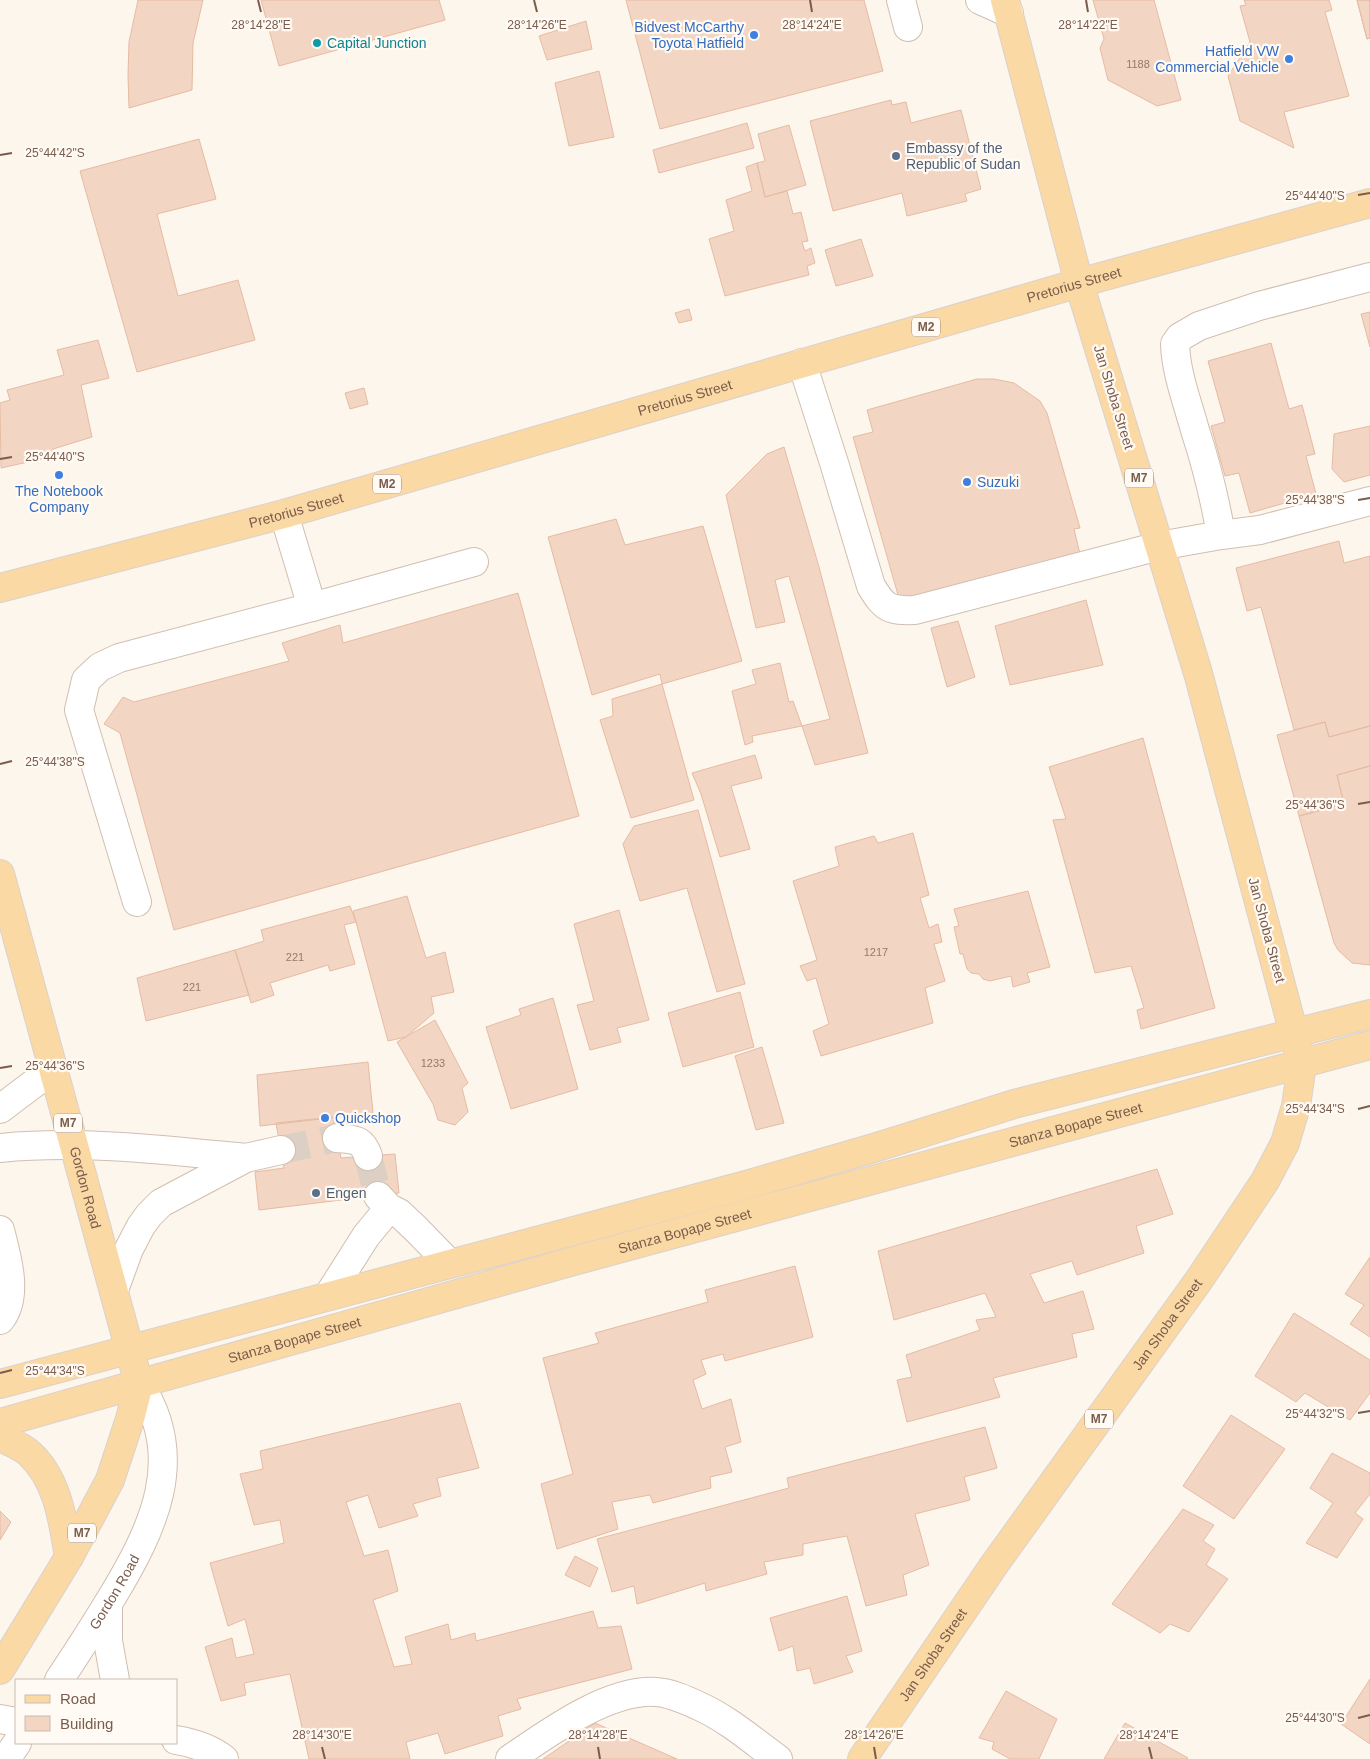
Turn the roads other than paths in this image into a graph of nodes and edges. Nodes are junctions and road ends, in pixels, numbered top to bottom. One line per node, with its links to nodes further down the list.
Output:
1 (902, 0): 4 (street)
2 (980, 0): 3 (street)
3 (1007, 7): 7 (main road, Jan Shoba Street / M7)
4 (908, 27)
5 (1370, 203): 7 (main road, Pretorius Street / M2)
6 (1370, 277): 11 (street)
7 (1079, 283): 8 (main road, Pretorius Street / M2); 12 (main road, Jan Shoba Street / M7)
8 (802, 363): 10 (main road, Pretorius Street / M2); 12 (street)
9 (1370, 501): 11 (street)
10 (284, 514): 14 (main road, Pretorius Street / M2); 15 (street)
11 (1221, 535): 12 (street)
12 (1159, 546): 19 (main road, Jan Shoba Street / M7)
13 (474, 562): 15 (street)
14 (0, 588)
15 (312, 607): 17 (street)
16 (2, 890): 22 (main road, Gordon Road / M7)
17 (136, 902)
18 (1370, 1014): 19 (main road)
19 (1295, 1033): 21 (main road, Jan Shoba Street / M7); 31 (main road)
20 (1370, 1045): 21 (main road, Stanza Bopape Street)
21 (1302, 1064): 38 (main road, Stanza Bopape Street); 56 (main road, Jan Shoba Street / M7)
22 (53, 1069): 23 (street); 25 (main road, Gordon Road / M7)
23 (0, 1109)
24 (337, 1138): 28 (street)
25 (74, 1146): 26 (street); 29 (street); 33 (main road, Gordon Road / M7)
26 (0, 1148)
27 (281, 1150): 29 (street)
28 (368, 1156)
29 (246, 1158): 33 (street)
30 (0, 1230): 32 (street)
31 (449, 1263): 34 (main road); 34 (street)
32 (5, 1284): 35 (street)
33 (114, 1290): 36 (main road, Gordon Road / M7)
34 (328, 1296): 36 (main road)
35 (0, 1320)
36 (130, 1349): 37 (main road); 38 (main road, Gordon Road / M7)
37 (0, 1384)
38 (139, 1384): 39 (main road, Stanza Bopape Street); 41 (main road, Gordon Road / M7); 42 (street, Gordon Road)
39 (0, 1423)
40 (0, 1437): 41 (main road)
41 (69, 1556): 43 (main road, Gordon Road / M7)
42 (108, 1602): 44 (street, Gordon Road); 45 (street)
43 (0, 1670)
44 (60, 1679)
45 (115, 1679)
46 (0, 1719): 47 (street)
47 (15, 1722)
48 (178, 1740): 53 (street)
49 (16, 1744): 51 (street)
50 (172, 1744): 52 (street)
51 (6, 1759)
52 (176, 1759)
53 (224, 1759)
54 (510, 1759): 55 (street)
55 (778, 1759)
56 (862, 1759)

